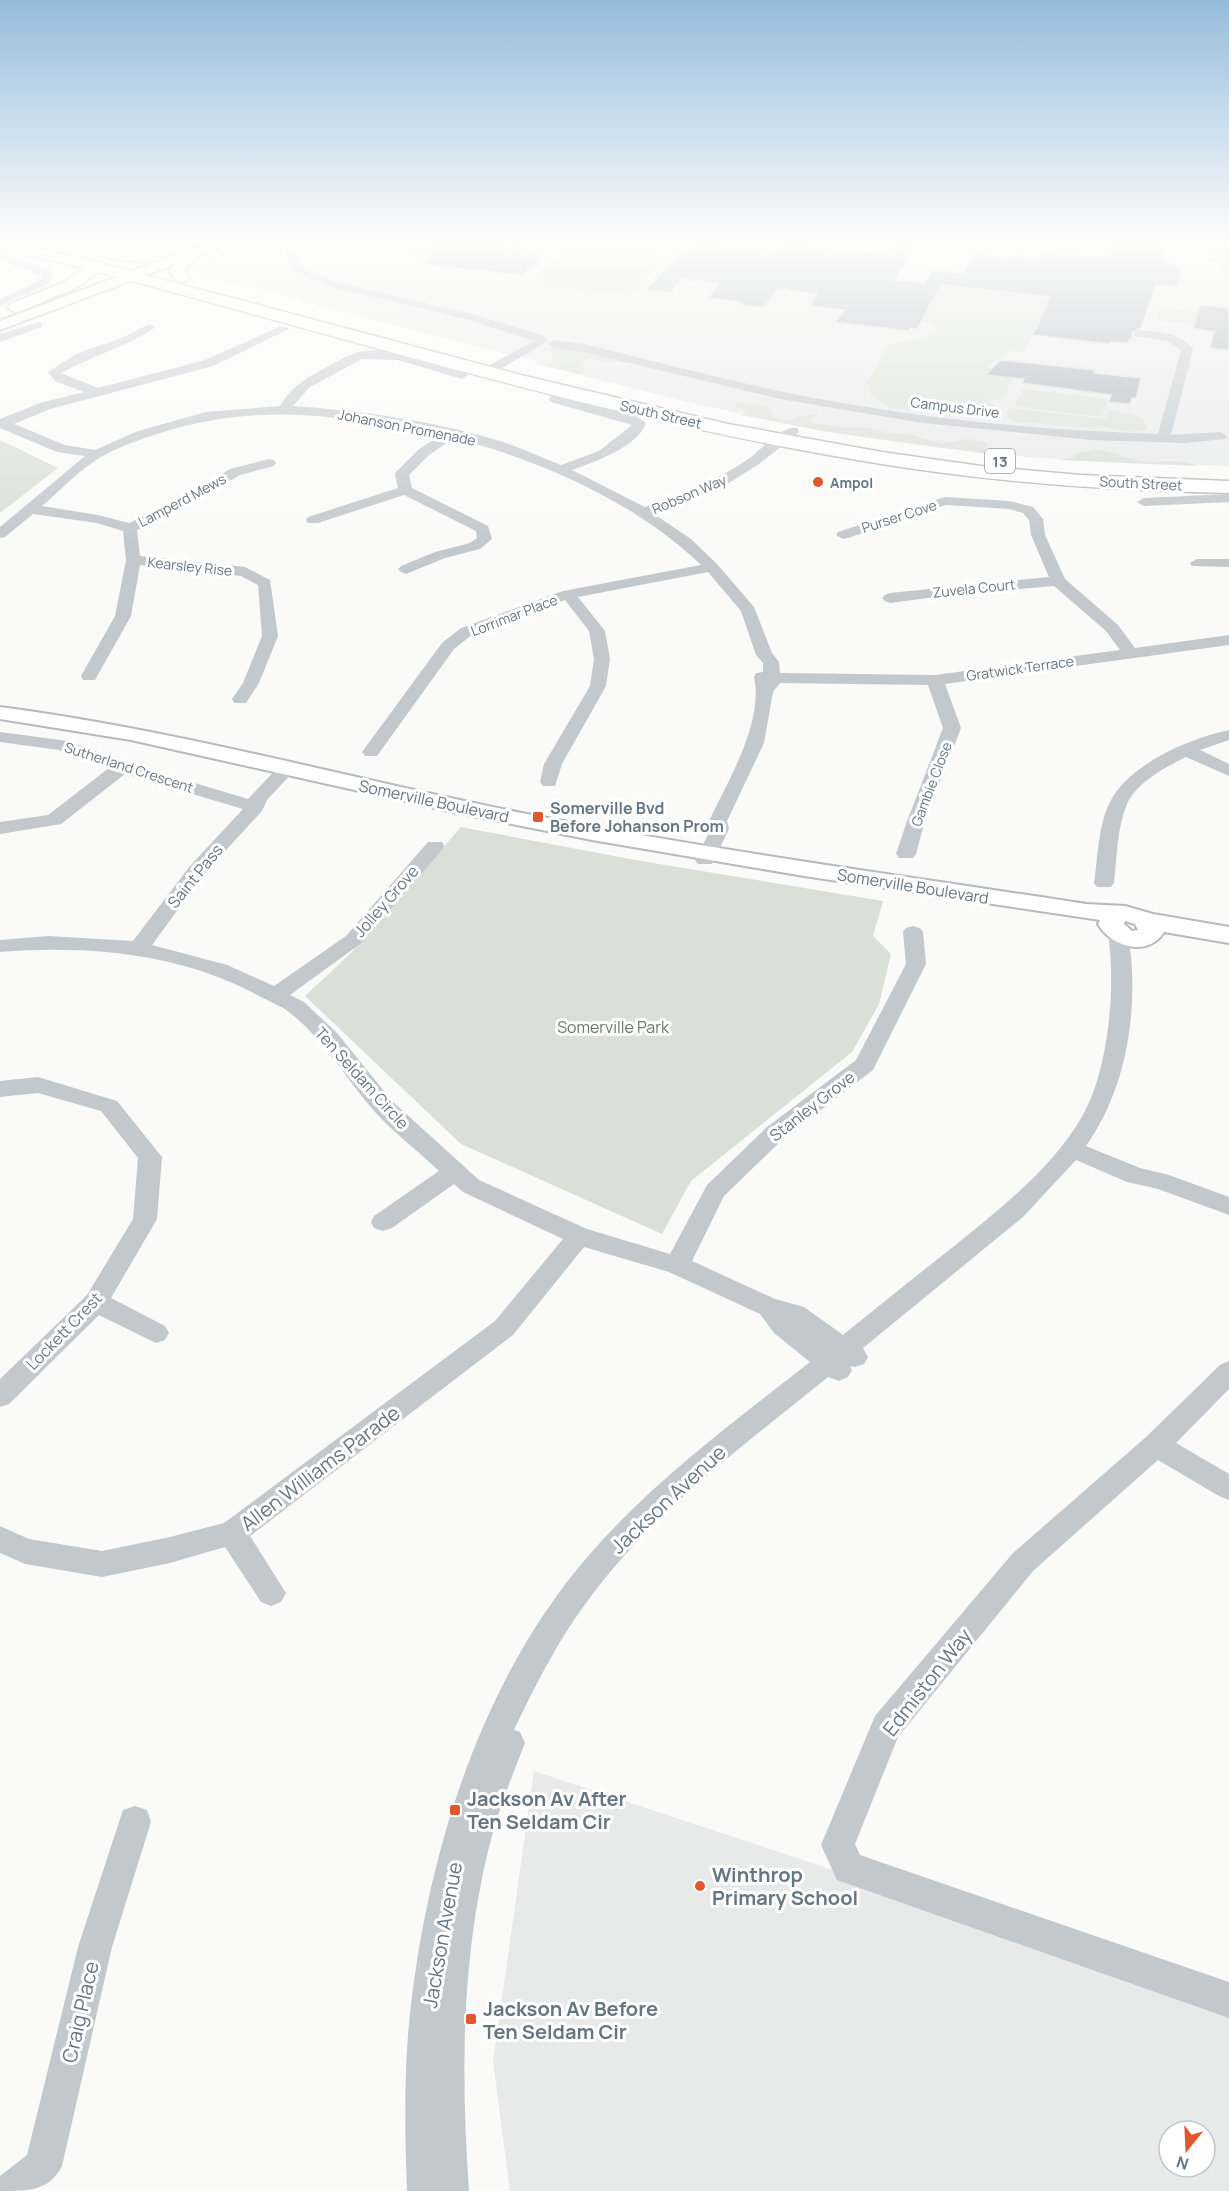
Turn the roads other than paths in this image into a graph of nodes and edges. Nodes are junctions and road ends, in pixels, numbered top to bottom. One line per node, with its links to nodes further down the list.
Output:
1 (122, 341): 10 (street)
2 (256, 341): 10 (street)
3 (394, 341): 8 (highway, South Street / 13)
4 (407, 341): 8 (highway, South Street / 13)
5 (547, 341): 8 (street)
6 (554, 341): 16 (street, Campus Drive)
7 (1177, 341): 16 (street)
8 (499, 367): 15 (highway, South Street / 13)
9 (462, 375): 12 (street)
10 (96, 392): 13 (street)
11 (555, 399): 20 (street)
12 (285, 409): 14 (street, Johanson Promenade); 18 (street, Johanson Promenade)
13 (1, 423): 18 (street)
14 (452, 433): 20 (street, Johanson Promenade); 23 (street)
15 (777, 438): 21 (highway, South Street / 13); 22 (highway, South Street / 13); 27 (street, Robson Way)
16 (1164, 438): 17 (street, Campus Drive)
17 (1226, 441)
18 (96, 454): 26 (street, Johanson Promenade)
19 (269, 463): 29 (street, Lamperd Mews)
20 (561, 470): 27 (street, Johanson Promenade)
21 (1229, 475)
22 (1229, 487)
23 (405, 490): 28 (street); 36 (street)
24 (1229, 498): 25 (street)
25 (1144, 502)
26 (31, 509): 29 (street); 30 (street, Johanson Promenade)
27 (640, 511): 35 (street, Johanson Promenade)
28 (313, 520)
29 (130, 528): 32 (street)
30 (0, 534)
31 (843, 535): 37 (street, Purser Cove)
32 (133, 560): 42 (street); 45 (street, Kearsley Rise)
33 (1197, 563): 34 (street)
34 (1229, 563)
35 (712, 567): 38 (street, Lorrimar Place); 43 (street, Johanson Promenade)
36 (406, 569)
37 (1058, 580): 39 (street, Zuvela Court); 41 (street, Purser Cove)
38 (568, 594): 51 (street, Lorrimar Place); 55 (street)
39 (890, 598)
40 (1229, 640): 41 (street, Gratwick Terrace)
41 (1130, 652): 44 (street, Gratwick Terrace)
42 (89, 676)
43 (766, 678): 44 (street, Gratwick Terrace); 60 (street)
44 (935, 680): 59 (street, Gambie Close)
45 (240, 699)
46 (0, 713): 54 (main road, Somerville Boulevard)
47 (0, 719): 54 (main road, Somerville Boulevard)
48 (1229, 735): 50 (street)
49 (0, 737): 52 (street, Sutherland Crescent)
50 (1186, 750): 53 (street); 61 (street)
51 (371, 752)
52 (122, 767): 56 (street, Sutherland Crescent); 57 (street)
53 (1229, 771)
54 (292, 772): 56 (street, Saint Pass); 60 (main road, Somerville Boulevard)
55 (549, 782)
56 (255, 807): 67 (street, Saint Pass)
57 (0, 828)
58 (435, 846): 68 (street, Jolley Grove)
59 (906, 854)
60 (700, 856): 62 (main road, Somerville Boulevard)
61 (1104, 883)
62 (1132, 929): 64 (main road, Somerville Boulevard); 65 (main road, Somerville Boulevard); 70 (street, Jackson Avenue)
63 (912, 932): 75 (street, Stanley Grove)
64 (1229, 935)
65 (1229, 941)
66 (0, 946): 67 (street, Ten Seldam Circle)
67 (139, 948): 68 (street, Ten Seldam Circle)
68 (276, 995): 71 (street, Ten Seldam Circle)
69 (0, 1089): 76 (street, Lockett Crest)
70 (1080, 1148): 72 (street); 78 (street, Jackson Avenue)
71 (454, 1172): 73 (street); 74 (street, Ten Seldam Circle)
72 (1229, 1206)
73 (383, 1222)
74 (579, 1236): 75 (street, Ten Seldam Circle); 83 (street, Allen Williams Parade)
75 (677, 1265): 78 (street, Ten Seldam Circle)
76 (96, 1302): 77 (street); 80 (street, Lockett Crest)
77 (156, 1333)
78 (842, 1359): 89 (street, Jackson Avenue); 90 (street, Jackson Avenue)
79 (1229, 1372): 81 (street, Edmiston Way)
80 (0, 1396)
81 (1156, 1445): 82 (street); 87 (street, Edmiston Way)
82 (1229, 1488)
83 (232, 1533): 84 (street, Allen Williams Parade); 85 (street)
84 (0, 1539)
85 (271, 1593)
86 (135, 1822): 88 (street, Craig Place)
87 (1229, 2000)
88 (12, 2191)
89 (426, 2191)
90 (450, 2191)

